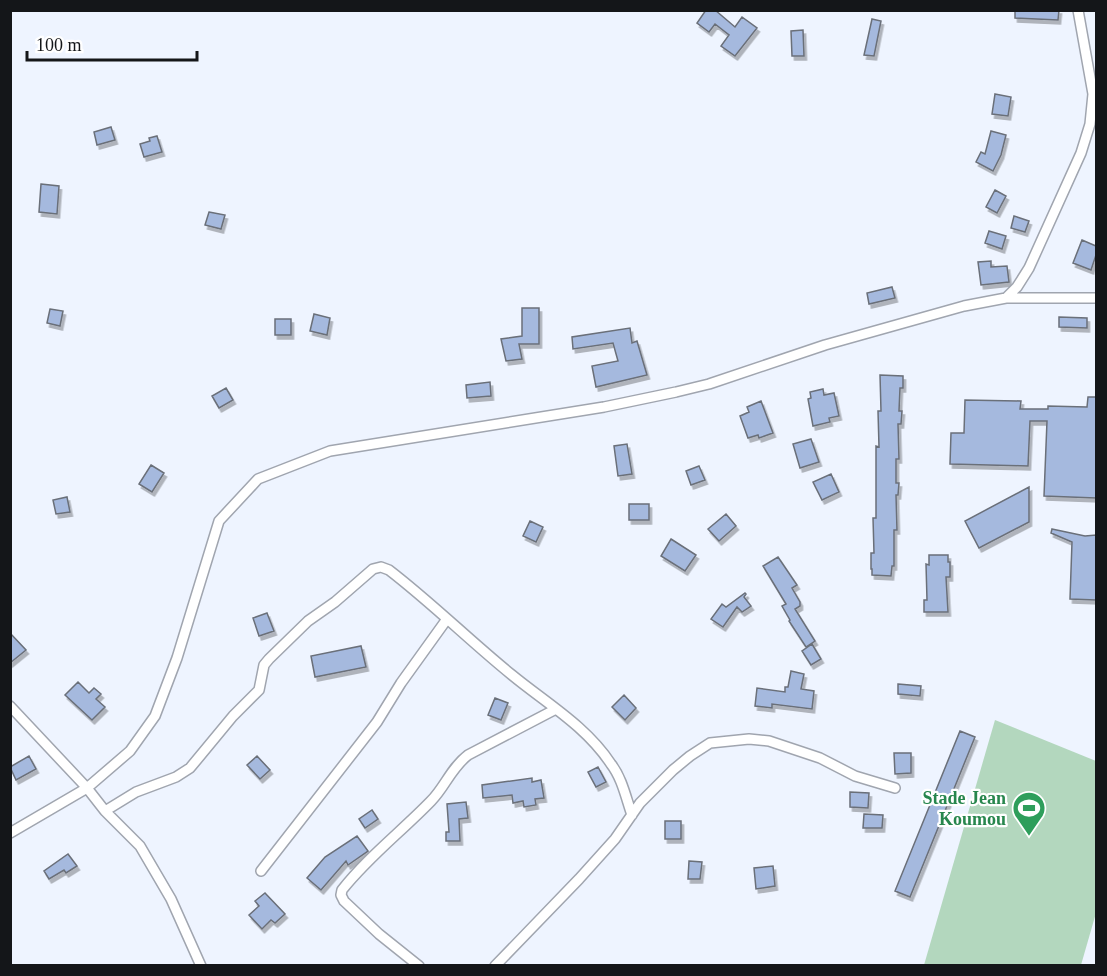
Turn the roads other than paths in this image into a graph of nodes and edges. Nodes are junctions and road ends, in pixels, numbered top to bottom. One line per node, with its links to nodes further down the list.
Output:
1 (1078, 10): 2 (street)
2 (1006, 298): 3 (street); 7 (street)
3 (1096, 298)
4 (447, 619): 6 (street); 11 (street); 14 (street)
5 (10, 706): 7 (street)
6 (556, 709): 9 (street); 16 (street)
7 (87, 788): 11 (street); 13 (street)
8 (895, 788): 10 (street)
9 (627, 800): 10 (street); 12 (street)
10 (640, 803): 12 (street)
11 (105, 811): 15 (street)
12 (632, 815): 17 (street)
13 (10, 833)
14 (261, 871)
15 (201, 966)
16 (419, 966)
17 (495, 966)

